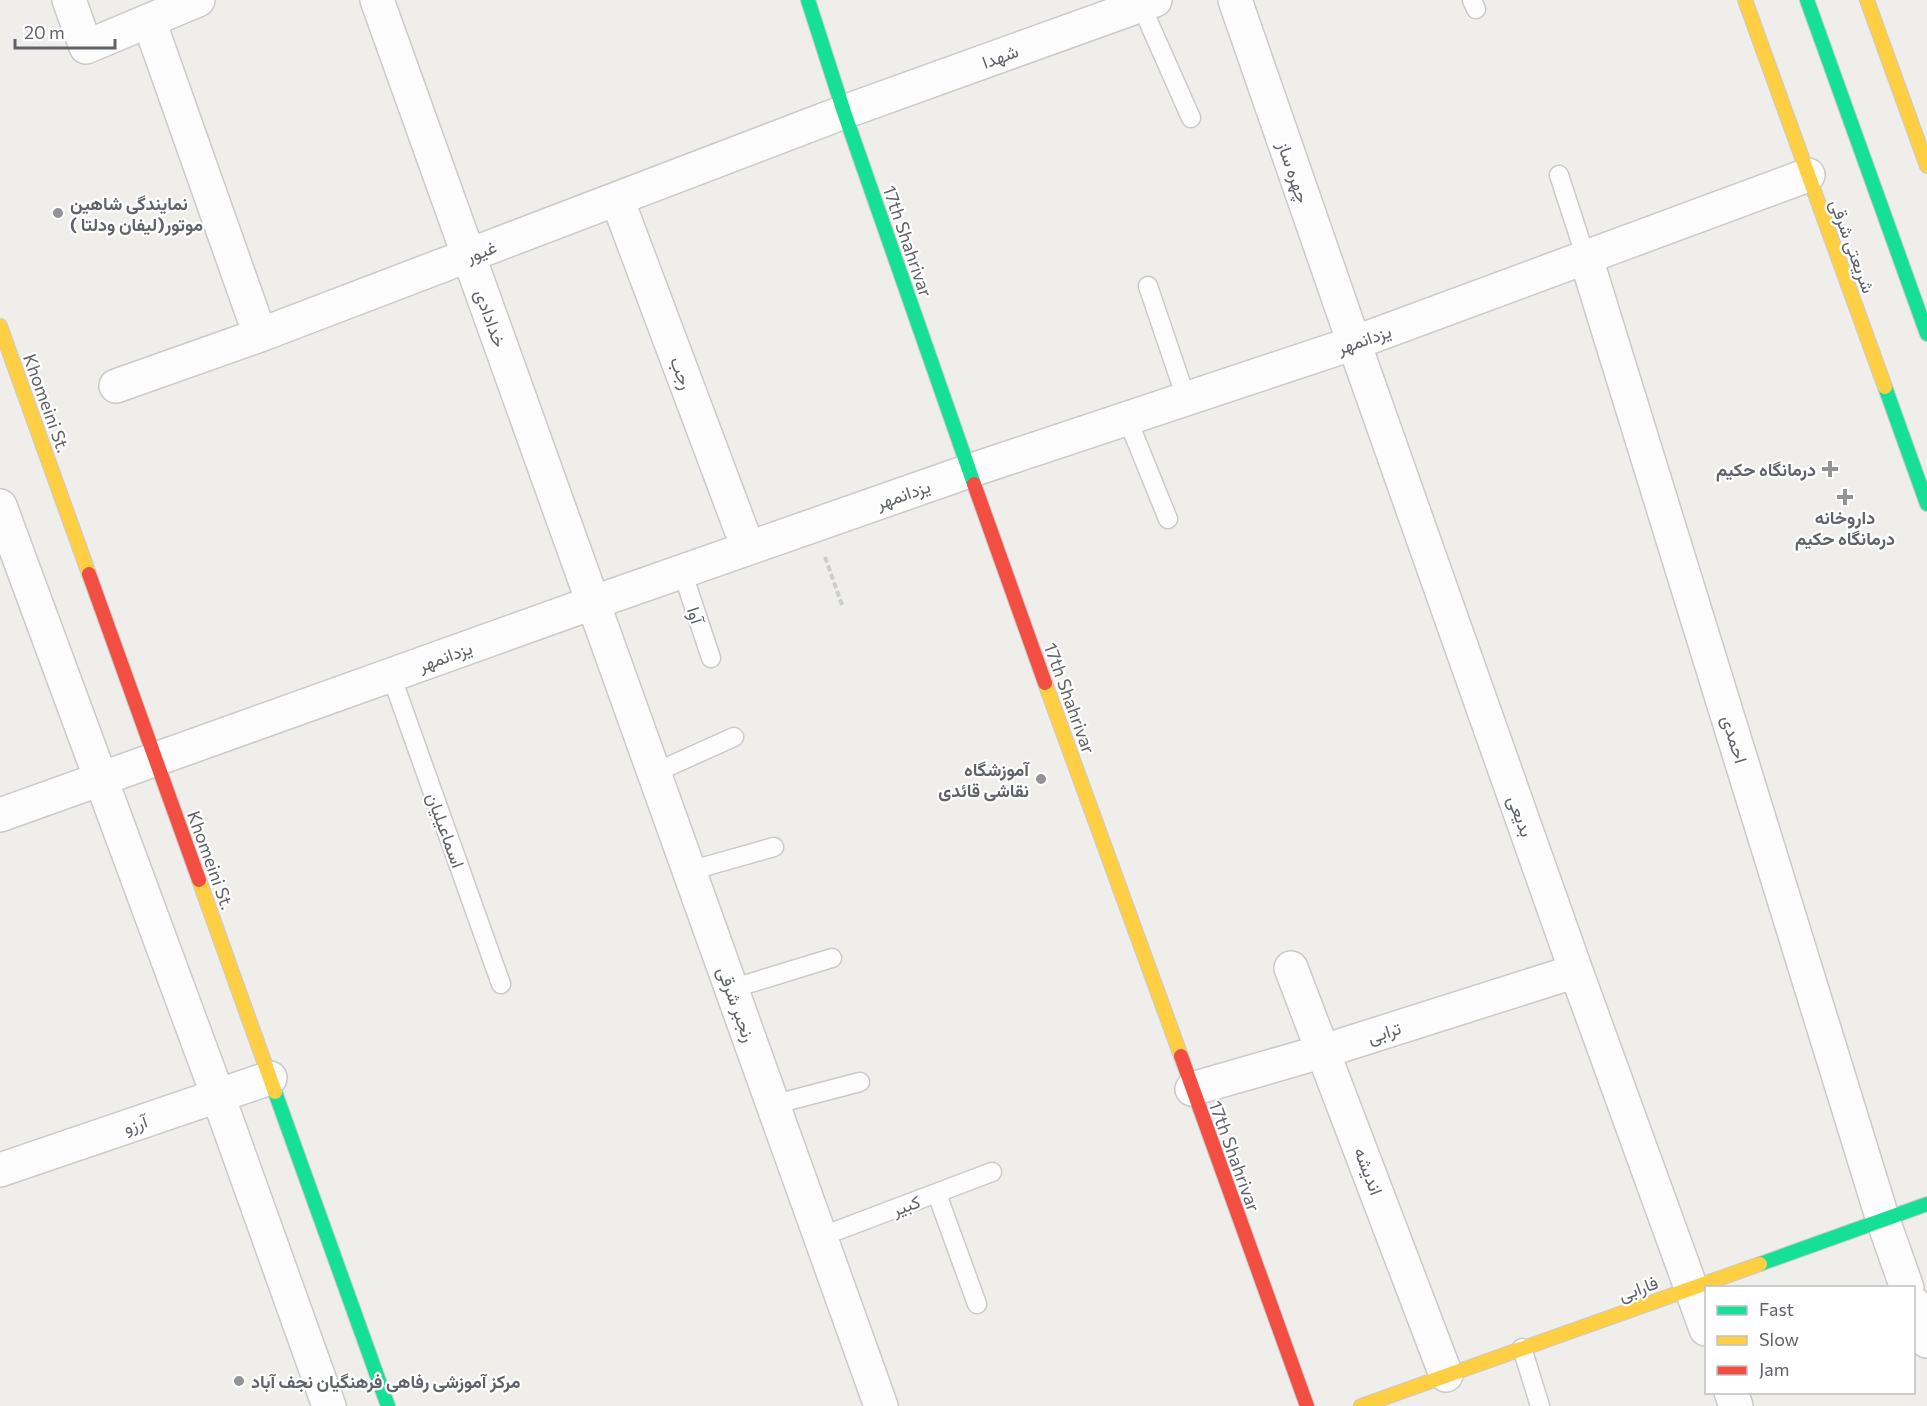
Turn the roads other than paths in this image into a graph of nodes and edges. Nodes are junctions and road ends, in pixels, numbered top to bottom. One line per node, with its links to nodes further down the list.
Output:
1 (69, 0): 10 (street)
2 (198, 0): 10 (street)
3 (376, 0): 17 (street, خدادادی)
4 (808, 0): 11 (street, 17th Shahrivar)
5 (1235, 0): 23 (street, چهره ساز)
6 (1745, 0): 15 (street, شریعتی شرقی)
7 (1807, 0): 21 (street)
8 (1867, 0): 13 (street)
9 (1148, 3): 11 (street, شهدا); 12 (lane)
10 (149, 21): 22 (street)
11 (844, 112): 16 (street, غیور); 27 (street, 17th Shahrivar)
12 (1191, 118)
13 (1927, 166)
14 (1559, 175): 18 (lane)
15 (1808, 175): 18 (street, یزدانمهر); 28 (street, شریعتی شرقی)
16 (617, 199): 17 (street, غیور); 31 (street, رجب)
17 (468, 255): 22 (street, غیور); 33 (street, خدادادی)
18 (1586, 258): 23 (street, یزدانمهر); 58 (street, احمدی)
19 (1148, 286): 25 (lane)
20 (0, 326): 37 (street, Khomeini St.)
21 (1927, 334)
22 (260, 335): 24 (street, غیور)
23 (1354, 343): 25 (street, یزدانمهر); 45 (street, بدیعی)
24 (116, 386)
25 (1186, 398): 26 (street, یزدانمهر)
26 (1127, 418): 27 (street, یزدانمهر); 30 (lane)
27 (969, 471): 31 (street, یزدانمهر); 51 (street, 17th Shahrivar)
28 (1927, 504)
29 (0, 506): 39 (street)
30 (1168, 519)
31 (748, 548): 32 (street, یزدانمهر)
32 (682, 571): 33 (street, یزدانمهر); 34 (lane, آوا)
33 (592, 603): 35 (street, یزدانمهر); 38 (street, رنجبر شرقی)
34 (711, 658)
35 (391, 675): 37 (street, یزدانمهر); 46 (lane, اسماعیلیان)
36 (734, 738): 38 (lane)
37 (156, 759): 39 (street, یزدانمهر); 49 (street, Khomeini St.)
38 (654, 773): 42 (street, رنجبر شرقی)
39 (102, 779): 40 (street, یزدانمهر); 52 (street)
40 (0, 815)
41 (774, 847): 42 (lane)
42 (688, 871): 47 (street, رنجبر شرقی)
43 (832, 958): 47 (lane)
44 (1291, 968): 48 (street, اندیشه)
45 (1576, 971): 48 (street, ترابی); 61 (street, بدیعی)
46 (501, 984)
47 (731, 989): 53 (street, رنجبر شرقی)
48 (1324, 1051): 51 (street, ترابی); 67 (street, اندیشه)
49 (270, 1078): 52 (street, آرزو); 69 (street, Khomeini St.)
50 (860, 1082): 53 (lane)
51 (1192, 1089): 71 (street, 17th Shahrivar)
52 (218, 1096): 54 (street, آرزو); 68 (street)
53 (772, 1105): 59 (street, رنجبر شرقی)
54 (0, 1170)
55 (992, 1172): 56 (lane, کبیر)
56 (937, 1194): 59 (lane, کبیر); 62 (lane)
57 (1927, 1204): 58 (street, فارابی)
58 (1883, 1220): 60 (street, احمدی); 61 (street, فارابی)
59 (820, 1237): 70 (street, رنجبر شرقی)
60 (1907, 1286)
61 (1691, 1288): 64 (street, بدیعی); 66 (street, فارابی)
62 (977, 1304)
63 (1915, 1307): 65 (street)
64 (1705, 1324)
65 (1927, 1341)
66 (1522, 1348): 67 (street, فارابی); 73 (lane)
67 (1446, 1375): 72 (street, فارابی)
68 (329, 1406)
69 (388, 1406)
70 (881, 1406)
71 (1307, 1406)
72 (1361, 1406)
73 (1540, 1406)

